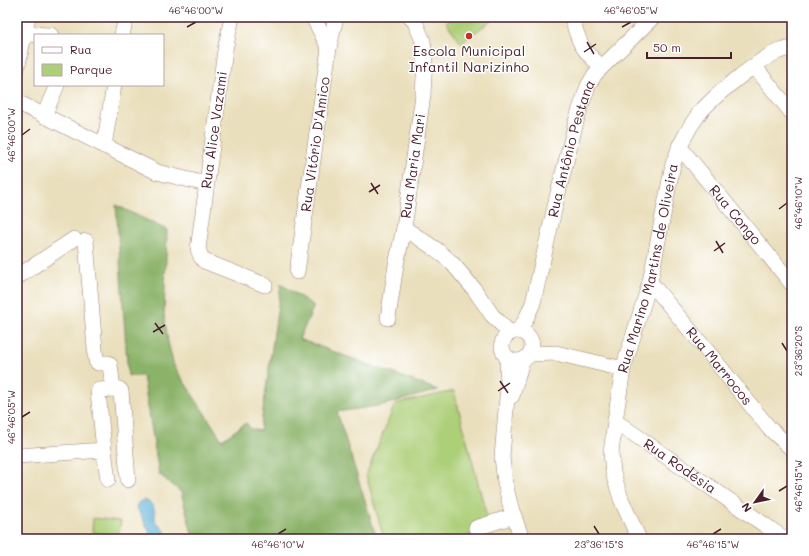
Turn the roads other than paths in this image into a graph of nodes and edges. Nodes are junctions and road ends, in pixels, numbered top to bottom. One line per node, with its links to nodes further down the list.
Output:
1 (19, 17): 10 (street)
2 (28, 17): 10 (street)
3 (126, 17): 12 (street)
4 (232, 17): 25 (street, Rua Alice Vazami)
5 (313, 17): 13 (street)
6 (336, 17): 13 (street, Rua Vitório D'Amico)
7 (410, 17): 26 (street, Rua Maria Mari)
8 (572, 17): 16 (street)
9 (653, 17): 16 (street, Rua Antônio Pestana)
10 (21, 29): 11 (street); 17 (street)
11 (46, 34)
12 (122, 34)
13 (329, 48): 27 (street, Rua Vitório D'Amico)
14 (792, 48): 15 (street, Rua Marino Martins de Oliveira)
15 (754, 66): 21 (street); 24 (street, Rua Marino Martins de Oliveira)
16 (602, 67): 33 (street, Rua Antônio Pestana)
17 (17, 69)
18 (57, 86): 22 (street)
19 (114, 86): 23 (street)
20 (17, 102): 22 (street)
21 (792, 114)
22 (44, 116): 23 (street)
23 (104, 146): 25 (street)
24 (679, 146): 29 (street, Rua Marino Martins de Oliveira); 30 (street, Rua Congo)
25 (206, 184): 31 (street, Rua Alice Vazami)
26 (404, 228): 32 (street, Rua Maria Mari); 33 (street)
27 (297, 272)
28 (17, 278): 35 (street)
29 (650, 282): 34 (street, Rua Marino Martins de Oliveira); 38 (street, Rua Marrocos)
30 (792, 284)
31 (265, 286)
32 (388, 318)
33 (520, 342): 34 (street); 37 (street, Rua Antônio Pestana); 37 (street, Rua Antônio Pestana)
34 (623, 369): 36 (street, Rua Marino Martins de Oliveira)
35 (113, 389): 39 (street); 42 (street)
36 (615, 421): 46 (street, Rua Marino Martins de Oliveira); 47 (street, Rua Rodésia)
37 (505, 424): 43 (street, Rua Antônio Pestana)
38 (792, 449)
39 (104, 450): 40 (street); 41 (street)
40 (17, 456)
41 (108, 480)
42 (128, 480)
43 (514, 516): 44 (street); 45 (street, Rua Antônio Pestana)
44 (476, 528)
45 (522, 539)
46 (639, 539)
47 (785, 539)

